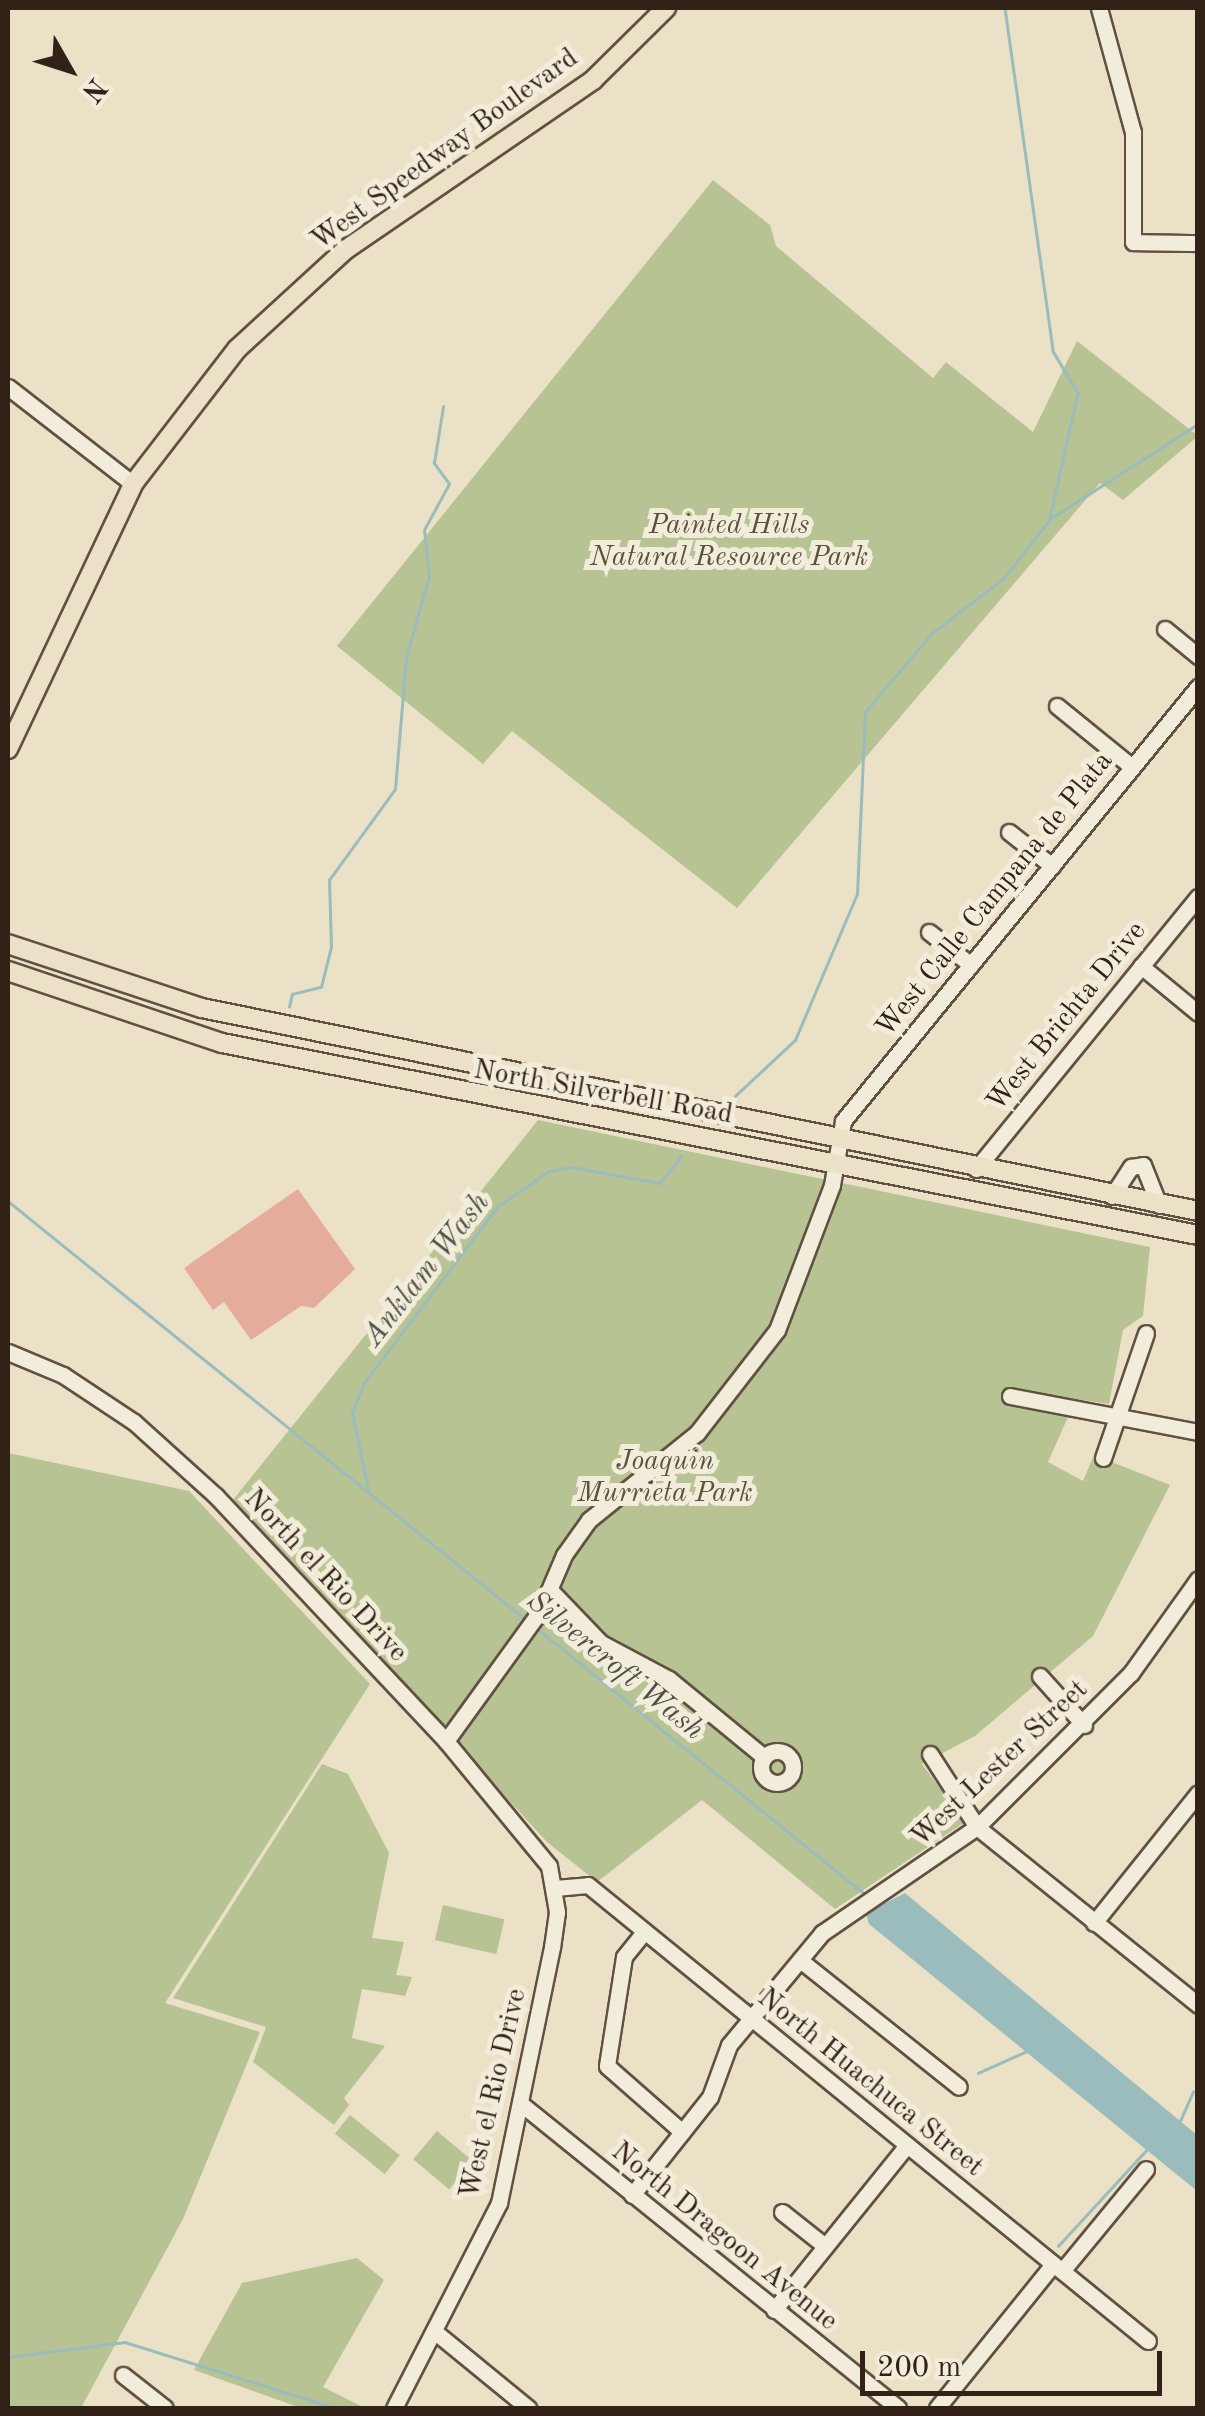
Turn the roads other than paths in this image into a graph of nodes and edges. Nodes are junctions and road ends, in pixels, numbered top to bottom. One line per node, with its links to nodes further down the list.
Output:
1 (666, 8): 5 (main road, West Speedway Boulevard)
2 (1099, 8): 3 (street)
3 (1198, 242)
4 (8, 387): 5 (street)
5 (132, 484): 9 (main road, West Speedway Boulevard)
6 (1164, 630): 7 (street)
7 (1198, 656)
8 (1198, 687): 13 (street, West Calle Campana de Plata)
9 (39, 690): 11 (main road, West Speedway Boulevard); 12 (main road, West Speedway Boulevard)
10 (1057, 706): 13 (street)
11 (8, 727)
12 (8, 749)
13 (1132, 768): 15 (street, West Calle Campana de Plata)
14 (1009, 832): 15 (street)
15 (1052, 866): 19 (street, West Calle Campana de Plata)
16 (1198, 897): 20 (street, West Brichta Drive)
17 (929, 932): 19 (street)
18 (8, 944): 23 (main road, North Silverbell Road)
19 (971, 966): 23 (street, West Calle Campana de Plata)
20 (1141, 966): 22 (street); 25 (street, West Brichta Drive)
21 (8, 971): 24 (main road, North Silverbell Road)
22 (1198, 1012)
23 (840, 1139): 24 (street, West Calle Campana de Plata); 25 (main road, North Silverbell Road)
24 (836, 1164): 26 (main road, North Silverbell Road); 38 (street, West Calle Campana de Plata)
25 (976, 1169): 26 (main road); 27 (main road, North Silverbell Road)
26 (970, 1190): 30 (main road, North Silverbell Road)
27 (1112, 1196): 28 (main road, North Silverbell Road); 28 (street)
28 (1159, 1204): 29 (main road, North Silverbell Road)
29 (1198, 1212)
30 (1198, 1235)
31 (1146, 1333): 34 (street)
32 (8, 1352): 41 (street, North el Rio Drive)
33 (1010, 1396): 34 (street)
34 (1119, 1416): 35 (street); 36 (street)
35 (1198, 1432)
36 (1104, 1458)
37 (1198, 1579): 40 (street, West Lester Street)
38 (552, 1592): 41 (street, West Calle Campana de Plata); 43 (street)
39 (1040, 1676): 40 (street)
40 (1084, 1725): 45 (street, West Lester Street)
41 (446, 1741): 46 (street, North el Rio Drive)
42 (930, 1754): 45 (street)
43 (764, 1758)
44 (1198, 1793): 47 (street)
45 (977, 1827): 47 (street); 49 (street, West Lester Street)
46 (555, 1888): 48 (street, North Huachuca Street); 53 (street, West el Rio Drive)
47 (1094, 1922): 50 (street)
48 (644, 1932): 51 (street, North Huachuca Street); 54 (street)
49 (800, 1960): 51 (street, West Lester Street); 52 (street)
50 (1198, 2004)
51 (750, 2018): 54 (street, West Lester Street); 55 (street, North Huachuca Street)
52 (959, 2087)
53 (520, 2103): 57 (street, North Dragoon Avenue); 62 (street, West el Rio Drive)
54 (682, 2132): 57 (street, West Lester Street)
55 (907, 2145): 59 (street); 60 (street, North Huachuca Street)
56 (1146, 2169): 60 (street)
57 (632, 2195): 61 (street, North Dragoon Avenue)
58 (782, 2212): 59 (street)
59 (825, 2246): 61 (street)
60 (1058, 2267): 63 (street, North Huachuca Street); 69 (street)
61 (774, 2310): 68 (street, North Dragoon Avenue)
62 (434, 2331): 66 (street, West el Rio Drive); 67 (street)
63 (1148, 2341)
64 (123, 2375): 65 (street)
65 (166, 2408)
66 (394, 2408)
67 (528, 2408)
68 (898, 2408)
69 (936, 2408)

